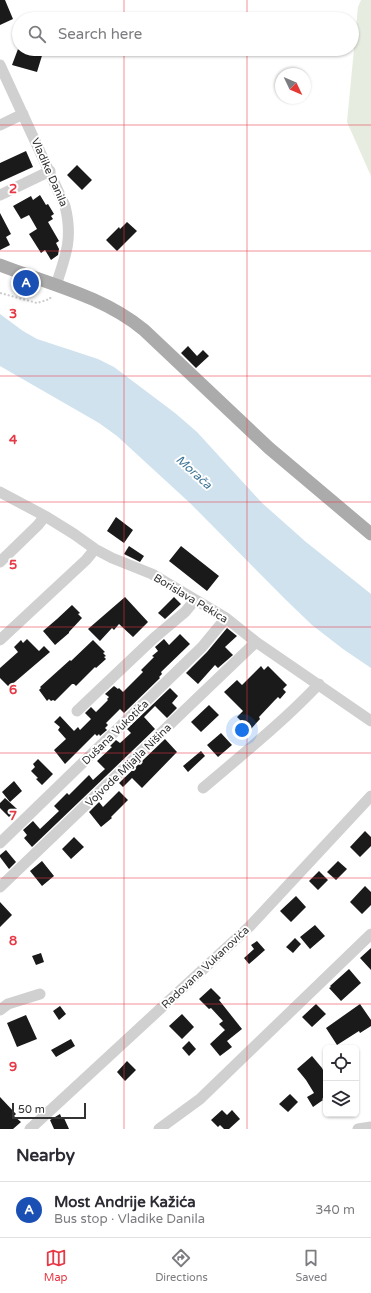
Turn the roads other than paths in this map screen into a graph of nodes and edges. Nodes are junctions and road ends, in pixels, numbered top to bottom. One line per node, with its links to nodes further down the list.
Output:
1 (0, 65): 2 (street, Vladike Danila)
2 (23, 114): 3 (street); 4 (street, Vladike Danila)
3 (0, 125)
4 (50, 171): 5 (street); 7 (street, Vladike Danila)
5 (0, 195)
6 (0, 265): 7 (main road)
7 (56, 285): 10 (main road)
8 (0, 492): 9 (street, Borislava Pekica)
9 (45, 516): 11 (street, Borislava Pekica); 12 (street)
10 (371, 534)
11 (95, 549): 13 (street, Borislava Pekica); 15 (street)
12 (0, 562)
13 (195, 600): 14 (street, Borislava Pekica); 18 (street)
14 (226, 618): 16 (street, Borislava Pekica); 22 (street, Dušana Vukotića)
15 (0, 640)
16 (256, 642): 17 (street, Borislava Pekica); 23 (street, Vojvode Mijajla Nišina)
17 (318, 684): 19 (street, Borislava Pekica); 20 (street)
18 (77, 711)
19 (371, 721)
20 (203, 788)
21 (371, 796): 28 (street, Radovana Vukanovića)
22 (0, 843)
23 (0, 888)
24 (371, 934): 29 (street)
25 (40, 994): 26 (street)
26 (0, 1010)
27 (371, 1127): 30 (street)
28 (30, 1129)
29 (159, 1129)
30 (358, 1129)

